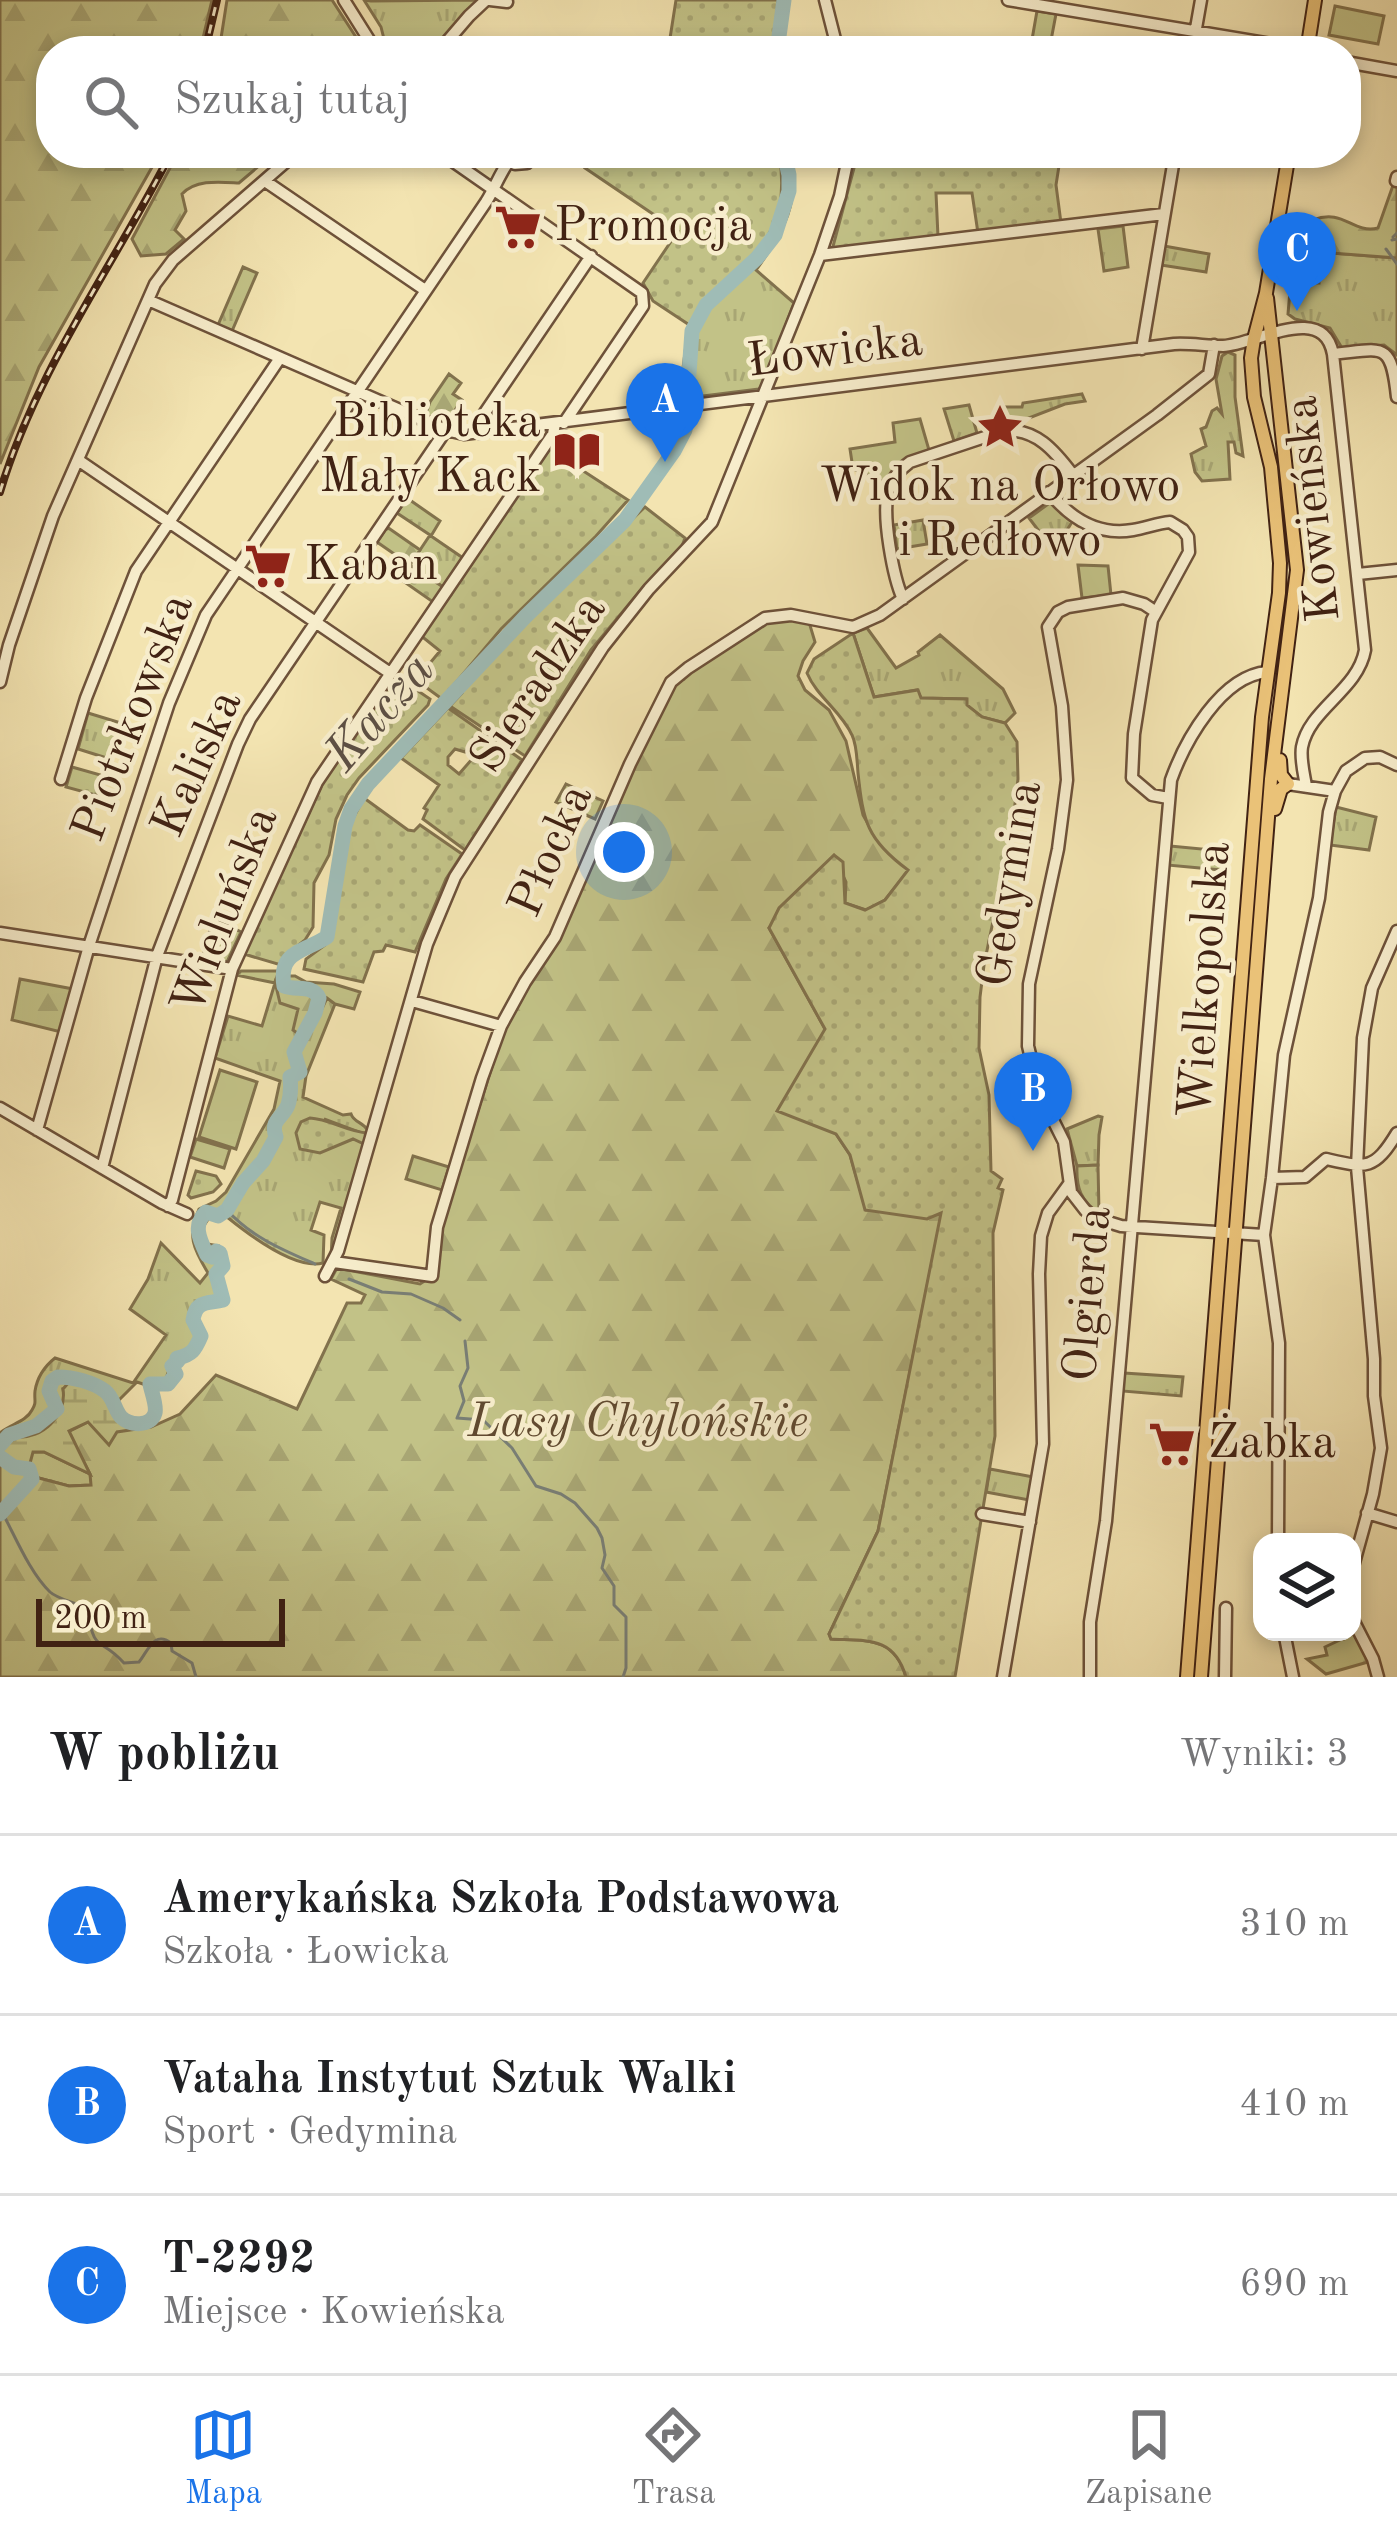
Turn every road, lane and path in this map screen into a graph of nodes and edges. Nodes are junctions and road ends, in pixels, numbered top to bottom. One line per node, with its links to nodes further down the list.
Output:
1 (344, 0): 9 (street)
2 (488, 0): 7 (street); 10 (street)
3 (825, 0): 11 (street)
4 (1008, 0): 8 (street)
5 (1201, 0): 8 (street)
6 (1315, 0): 14 (main road)
7 (507, 2)
8 (1196, 32): 12 (street); 13 (street)
9 (367, 36)
10 (452, 36)
11 (834, 36)
12 (1195, 36)
13 (1221, 36)
14 (1309, 36)
15 (1361, 65): 16 (street)
16 (1397, 71)
17 (279, 168): 23 (street)
18 (463, 168): 24 (street)
19 (502, 168): 24 (street, Piotrkowska)
20 (846, 168): 26 (street, Sieradzka)
21 (1172, 168): 25 (street)
22 (1287, 168): 29 (main road, Wielkopolska)
23 (265, 181): 28 (street); 30 (street)
24 (494, 189): 27 (street); 28 (street, Piotrkowska)
25 (1164, 214): 26 (street); 34 (street)
26 (820, 255): 39 (street, Sieradzka)
27 (591, 256): 40 (street, Wieluńska); 42 (street)
28 (425, 290): 37 (street, Piotrkowska)
29 (1266, 293): 31 (main road, Wielkopolska); 32 (main road, Wielkopolska)
30 (148, 300): 36 (street, Łowicka); 43 (street)
31 (1270, 333): 32 (street, Łowicka); 35 (street, Kowieńska); 56 (main road, Wielkopolska)
32 (1254, 339): 33 (street, Łowicka); 53 (main road, Wielkopolska)
33 (1214, 345): 34 (street, Łowicka); 44 (street, Płocka)
34 (1142, 349): 39 (street, Łowicka)
35 (1333, 354): 38 (street); 49 (street, Kowieńska)
36 (280, 358): 37 (street, Łowicka); 46 (street)
37 (357, 391): 41 (street, Łowicka); 47 (street, Piotrkowska)
38 (1397, 397)
39 (764, 398): 40 (street, Łowicka); 69 (street, Sieradzka)
40 (560, 423): 42 (street, Łowicka); 54 (street, Wieluńska)
41 (446, 430): 42 (street, Łowicka); 52 (street, Kaliska)
42 (479, 433)
43 (78, 460): 46 (street); 55 (street)
44 (1073, 475): 45 (street, Płocka); 50 (street)
45 (1049, 492): 50 (street, Płocka); 51 (street)
46 (168, 522): 47 (street); 58 (street)
47 (237, 567): 52 (street); 66 (street, Piotrkowska)
48 (1397, 570): 49 (street)
49 (1358, 574): 60 (street, Kowieńska)
50 (903, 599): 70 (street, Płocka)
51 (1156, 612): 62 (street); 77 (street, Gedymina)
52 (316, 623): 54 (street); 67 (street, Kaliska)
53 (1267, 672): 62 (street, Olgierda); 81 (main road, Wielkopolska)
54 (390, 673): 68 (street, Wieluńska)
55 (0, 682)
56 (1278, 718): 59 (main road); 63 (main road, Wielkopolska)
57 (1397, 765): 61 (street)
58 (61, 779)
59 (1288, 784): 60 (street); 63 (main road)
60 (1306, 786): 61 (street)
61 (1335, 791): 76 (street)
62 (1168, 798): 80 (street, Olgierda)
63 (1265, 851): 81 (main road, Wielkopolska)
64 (1397, 931): 74 (street)
65 (0, 933): 66 (street)
66 (88, 946): 67 (street); 72 (street, Piotrkowska)
67 (157, 956): 68 (street); 75 (street, Kaliska)
68 (232, 969): 78 (street, Wieluńska)
69 (412, 1001): 70 (street); 83 (street, Sieradzka)
70 (501, 1026): 83 (street, Płocka)
71 (0, 1108): 72 (street)
72 (38, 1130): 75 (street)
73 (1397, 1132): 74 (street)
74 (1357, 1167): 76 (street); 85 (street)
75 (102, 1168): 78 (street)
76 (1272, 1178): 82 (street)
77 (1069, 1184): 80 (street); 87 (street)
78 (168, 1206): 79 (street)
79 (187, 1214)
80 (1131, 1227): 81 (street); 95 (street, Olgierda)
81 (1229, 1234): 82 (street); 96 (main road, Wielkopolska); 97 (main road, Wielkopolska)
82 (1264, 1235): 89 (street)
83 (334, 1262): 84 (street, Sieradzka)
84 (326, 1276)
85 (1367, 1513): 88 (street); 90 (street)
86 (982, 1514): 87 (street)
87 (1030, 1522): 94 (street)
88 (1397, 1522)
89 (1278, 1533)
90 (1361, 1536)
91 (1226, 1608): 98 (street)
92 (1361, 1636): 100 (street)
93 (1286, 1641): 99 (street)
94 (1003, 1677)
95 (1090, 1677)
96 (1187, 1677)
97 (1205, 1677)
98 (1225, 1677)
99 (1293, 1677)
100 (1378, 1677)

